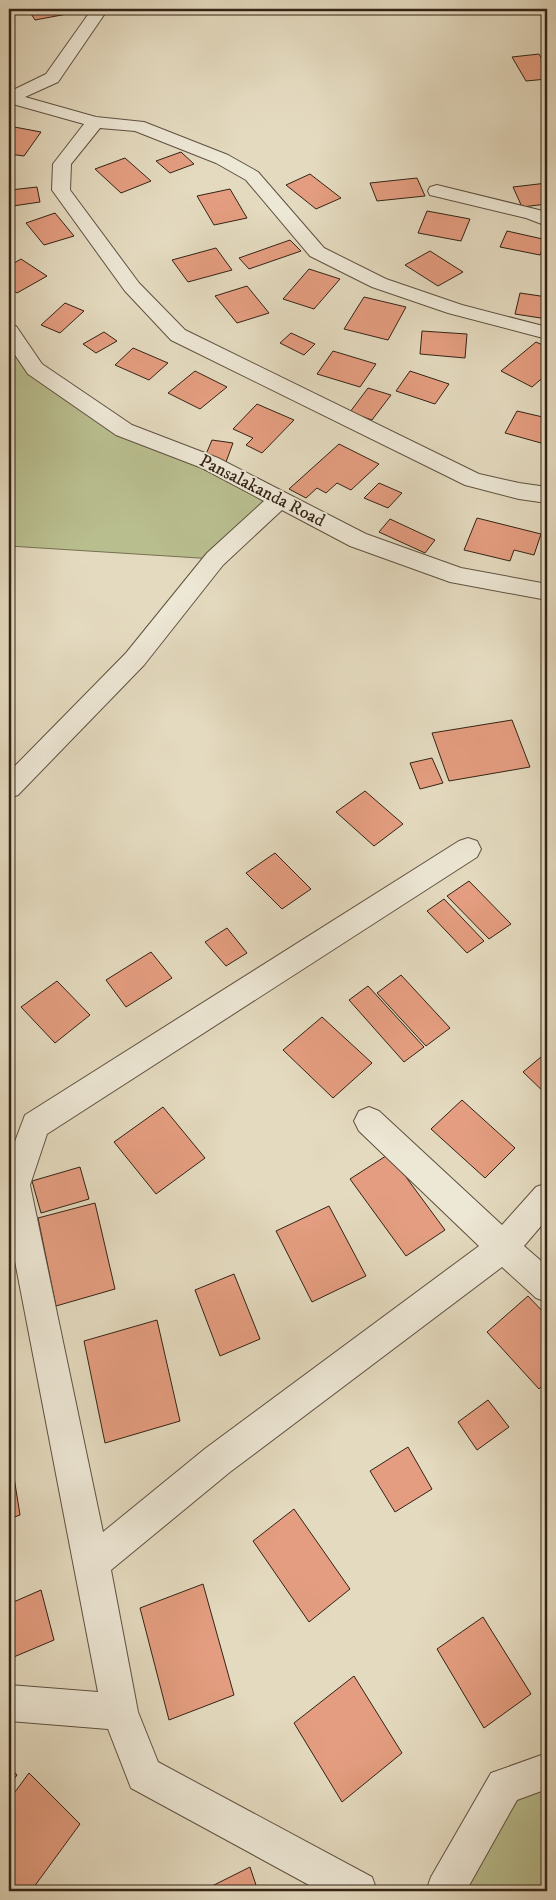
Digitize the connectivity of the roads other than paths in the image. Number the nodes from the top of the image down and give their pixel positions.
1 (100, 9) edge
2 (9, 98) edge
3 (95, 122) junction
4 (437, 191) dead end
5 (547, 220) edge
6 (9, 331) edge
7 (547, 333) edge
8 (547, 495) edge
9 (280, 499) junction
10 (547, 592) edge
11 (9, 788) edge
12 (468, 849) dead end
13 (369, 1121) dead end
14 (11, 1174) edge
15 (547, 1197) edge
16 (502, 1247) junction
17 (547, 1286) edge
18 (92, 1563) junction
19 (9, 1703) edge
20 (120, 1712) junction
21 (547, 1771) edge
22 (358, 1891) edge
23 (445, 1891) edge

1 - 2 street
2 - 3 street
3 - 7 street
3 - 8 street
4 - 5 street
6 - 9 street, Pansalakanda Road
9 - 10 street, Pansalakanda Road
9 - 11 street
12 - 14 street
13 - 16 street
14 - 18 street
15 - 16 street
16 - 17 street
16 - 18 street
18 - 20 street
19 - 20 street
20 - 22 street
21 - 23 street

